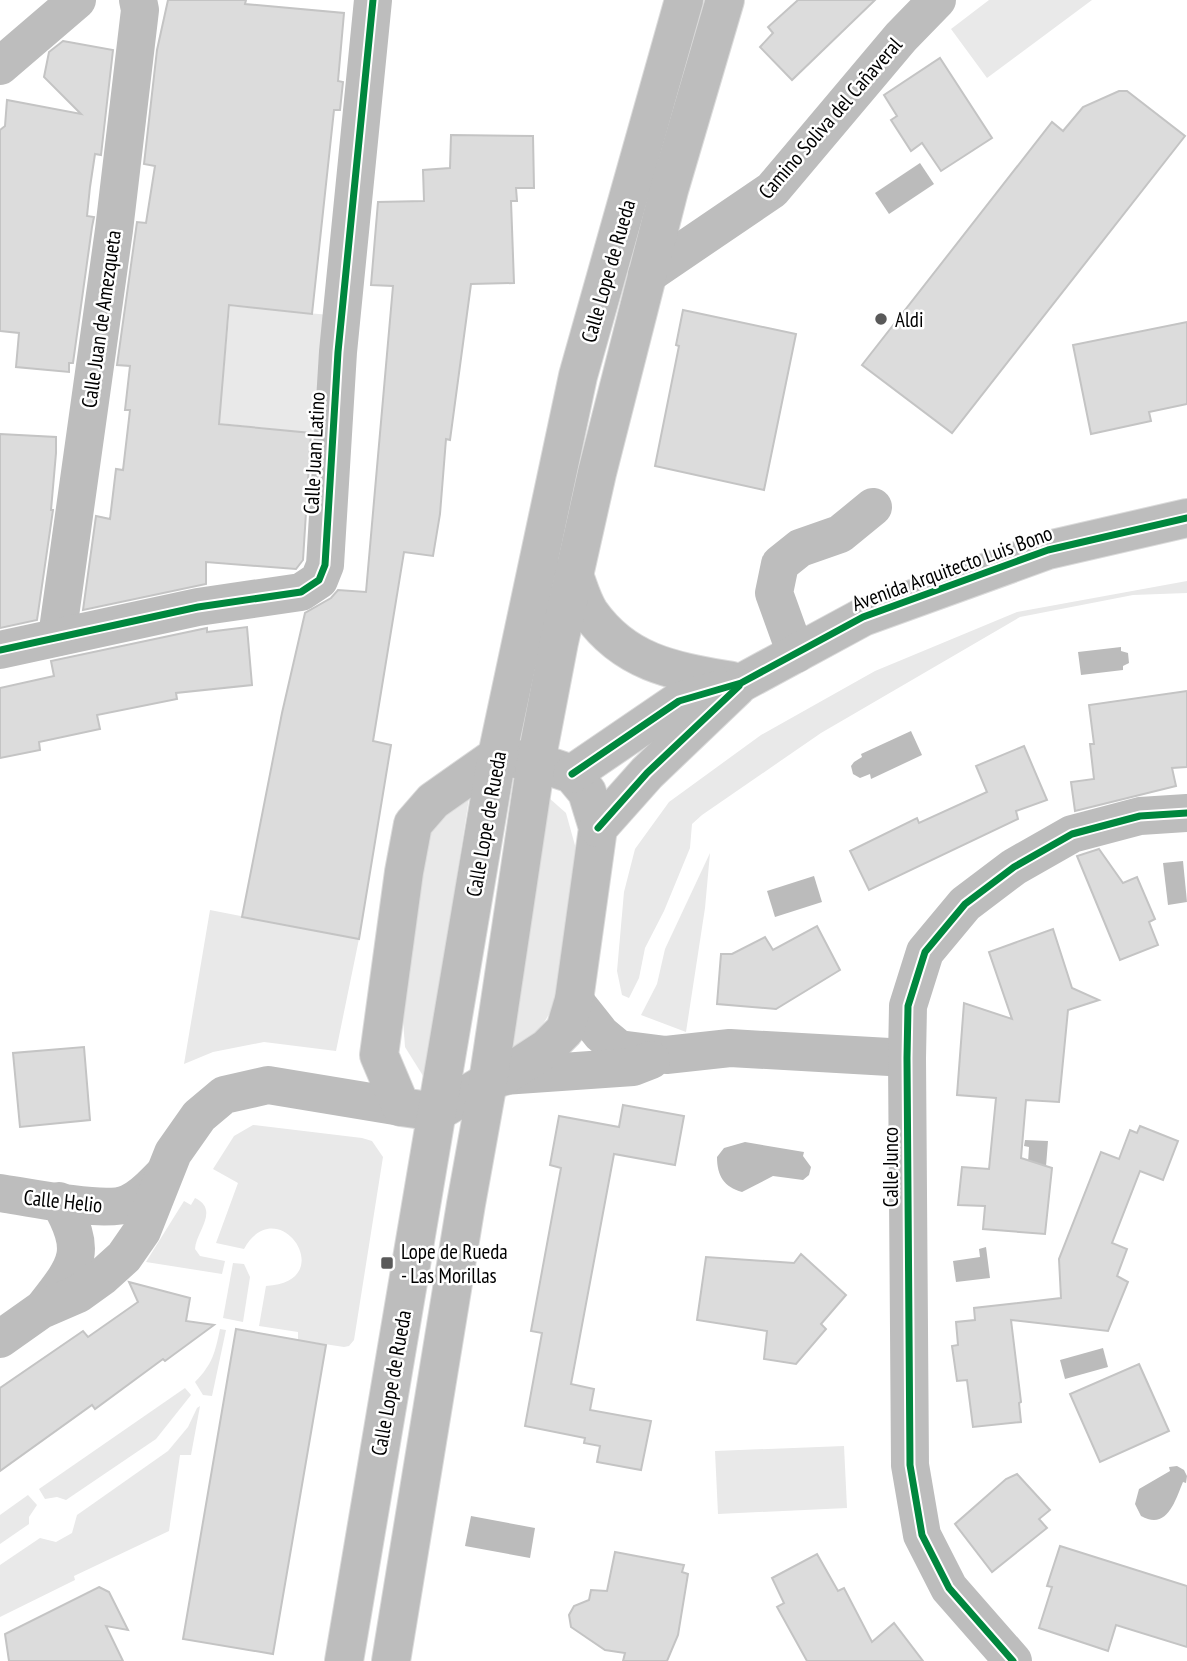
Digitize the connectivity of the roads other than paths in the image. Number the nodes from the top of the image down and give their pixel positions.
1 (77, 0) edge
2 (138, 0) edge
3 (373, 0) edge
4 (684, 0) edge
5 (725, 0) edge
6 (937, 0) edge
7 (0, 66) edge
8 (647, 275) junction
9 (873, 508) dead end
10 (1187, 517) edge
11 (573, 572) junction
12 (57, 637) junction
13 (0, 650) edge
14 (796, 654) junction
15 (741, 683) junction
16 (497, 756) junction
17 (536, 762) junction
18 (572, 774) junction
19 (1187, 813) edge
20 (598, 828) junction
21 (574, 1000) junction
22 (379, 1055) junction
23 (666, 1055) junction
24 (907, 1058) junction
25 (496, 1079) junction
26 (327, 1094) junction
27 (419, 1109) junction
28 (162, 1175) junction
29 (0, 1194) edge
30 (59, 1201) junction
31 (41, 1310) junction
32 (0, 1339) edge
33 (344, 1661) edge
34 (391, 1661) edge
35 (1013, 1661) edge

1 - 7 main road
2 - 12 main road, Calle Juan de Amezqueta
3 - 12 main road, Calle Juan Latino
4 - 16 main road, Calle Lope de Rueda
5 - 8 main road, Calle Lope de Rueda
6 - 8 main road, Camino Soliva del Cañaveral
8 - 11 main road, Calle Lope de Rueda
9 - 14 main road
10 - 14 main road, Avenida Arquitecto Luis Bono
11 - 15 main road
11 - 17 main road, Calle Lope de Rueda
12 - 13 main road, Calle Juan Latino
14 - 15 main road, Avenida Arquitecto Luis Bono
15 - 18 main road, Avenida Arquitecto Luis Bono
15 - 20 main road, Avenida Arquitecto Luis Bono
16 - 17 main road
16 - 22 main road
16 - 27 main road, Calle Lope de Rueda
17 - 18 main road
17 - 25 main road, Calle Lope de Rueda
18 - 20 main road
19 - 24 main road, Calle Junco
20 - 21 main road
21 - 23 main road
21 - 25 main road
22 - 26 main road
22 - 27 main road
23 - 24 main road
23 - 25 main road
24 - 35 main road, Calle Junco
25 - 27 main road
25 - 34 main road, Calle Lope de Rueda
26 - 27 main road
26 - 28 main road
27 - 33 main road, Calle Lope de Rueda
28 - 30 main road, Calle Helio
28 - 31 main road
29 - 30 main road, Calle Helio
30 - 31 main road
31 - 32 main road

